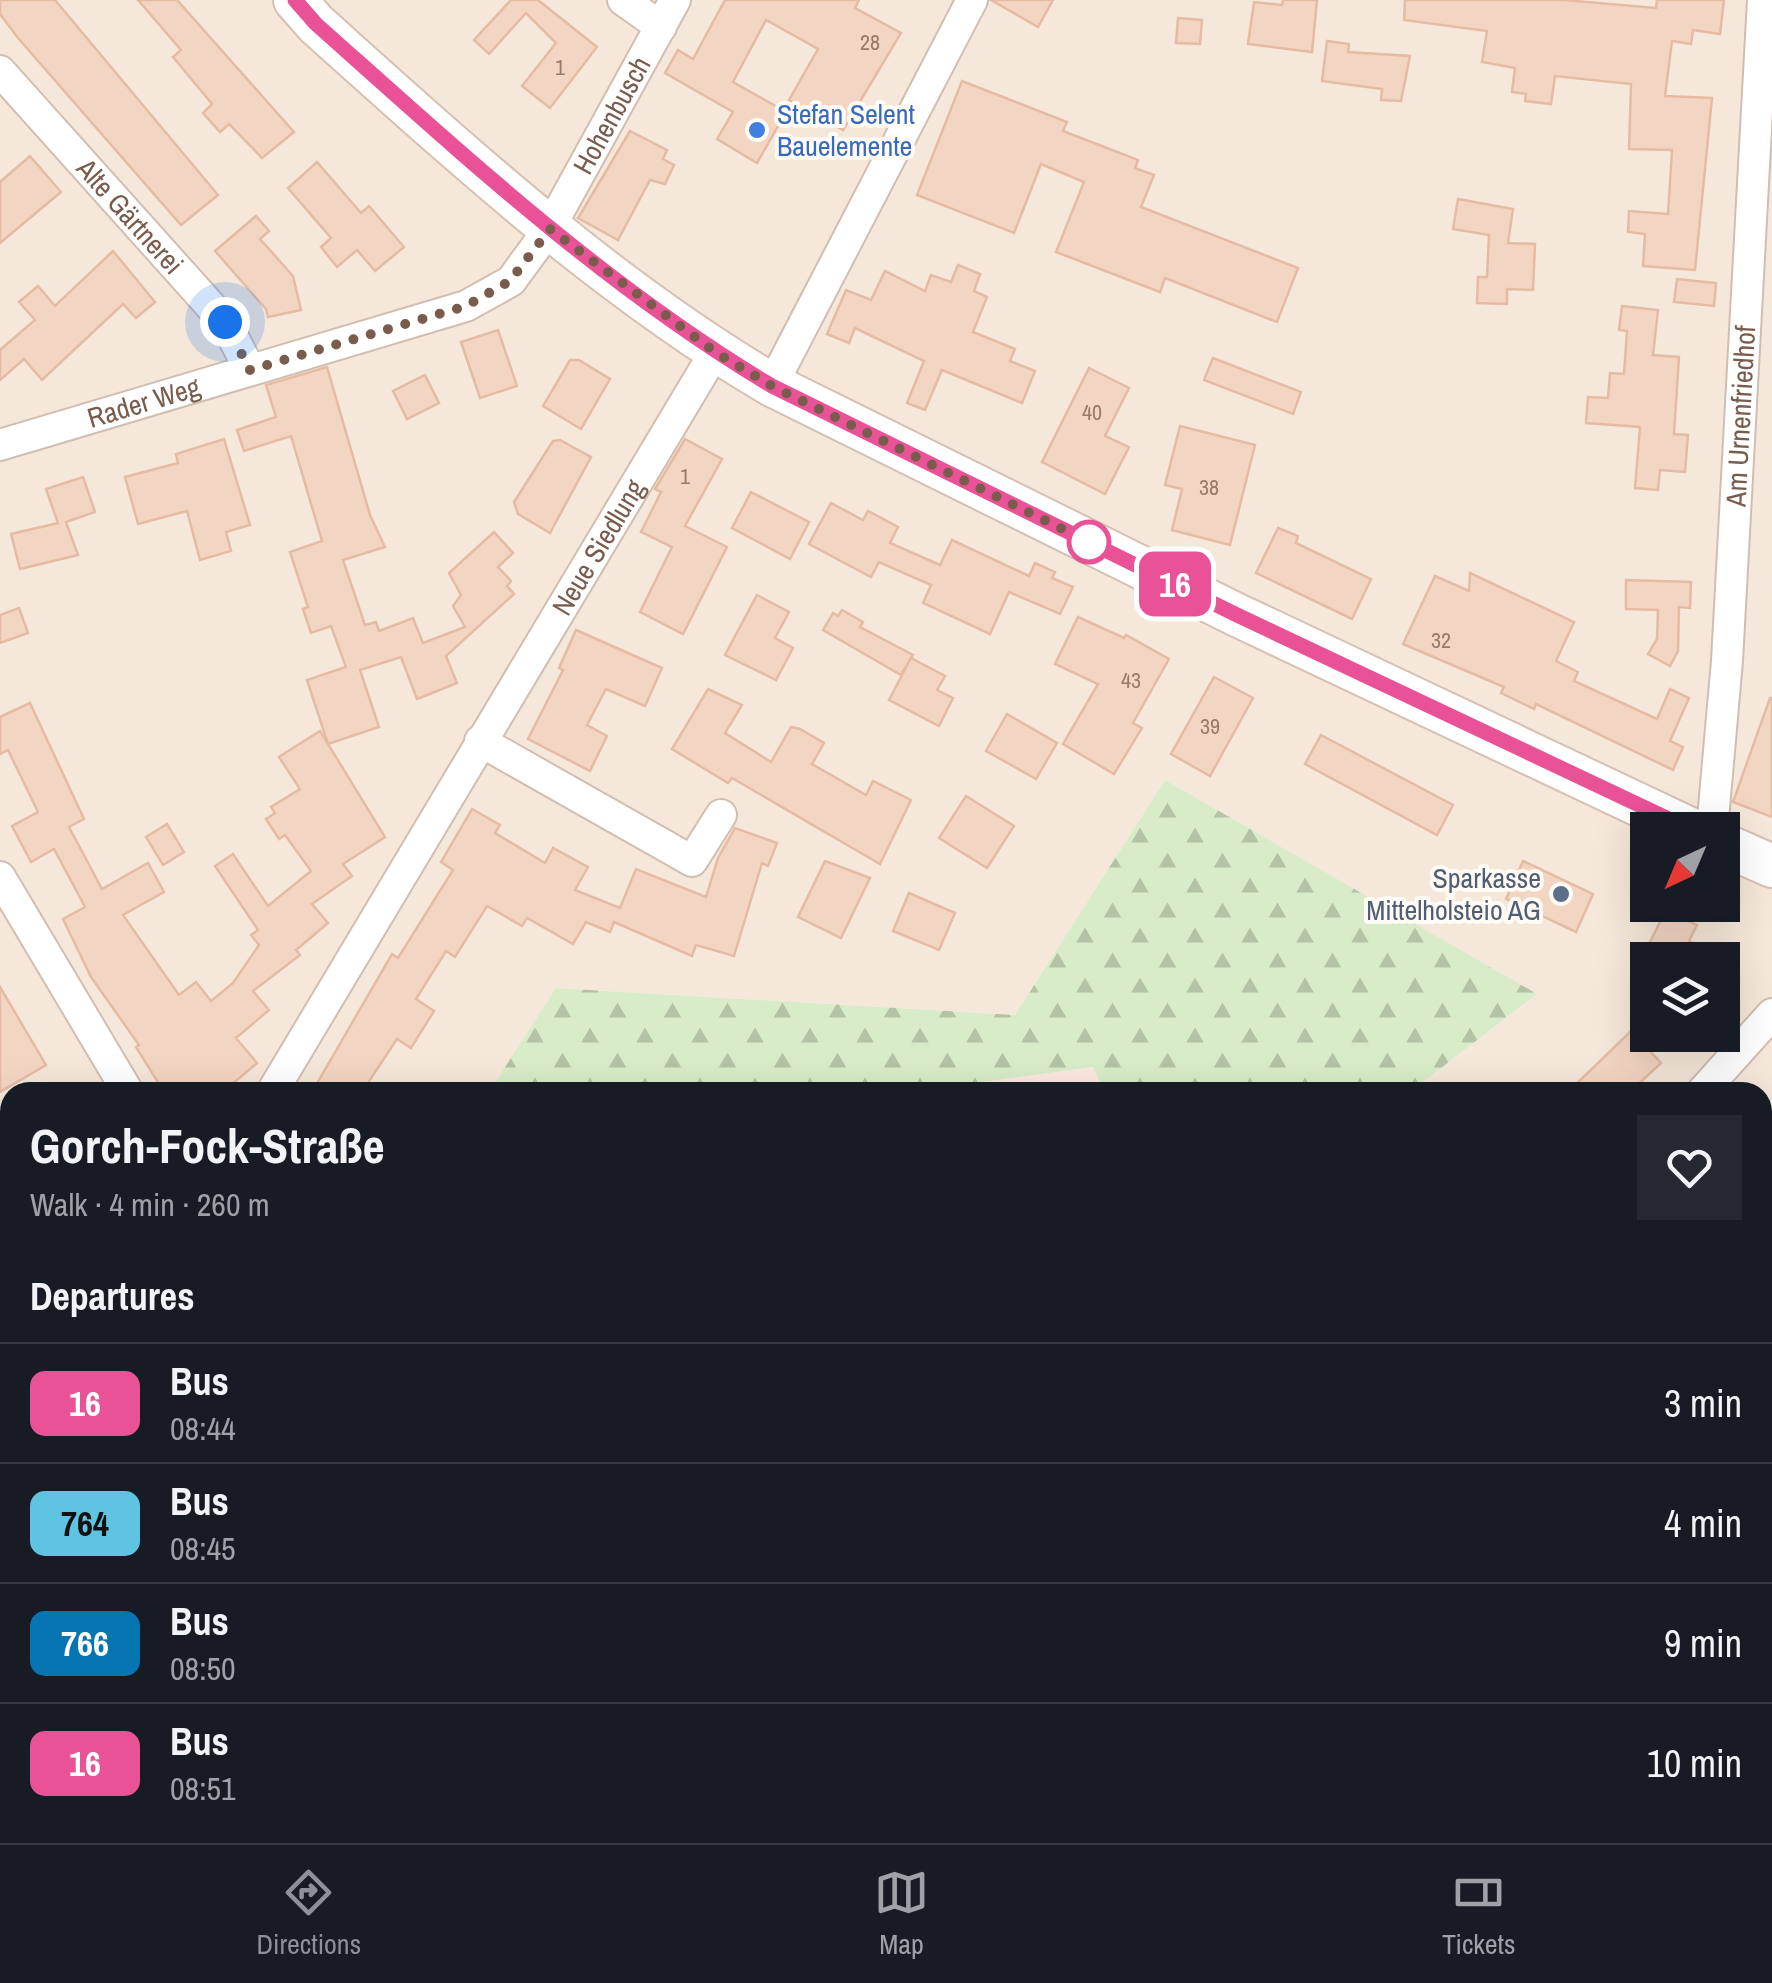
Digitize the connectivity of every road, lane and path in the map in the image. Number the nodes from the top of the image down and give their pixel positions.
1 (296, 0) edge
2 (624, 0) edge
3 (972, 0) edge
4 (1763, 0) edge
5 (668, 13) edge
6 (0, 71) edge
7 (550, 229) junction
8 (715, 352) junction
9 (250, 370) junction
10 (1758, 371) edge
11 (772, 386) junction
12 (0, 446) edge
13 (480, 741) junction
14 (1654, 812) edge
15 (1714, 812) edge
16 (722, 816) dead end
17 (1740, 852) edge
18 (1772, 866) edge
19 (0, 877) edge
20 (1772, 1014) edge
21 (122, 1082) edge
22 (278, 1082) edge
23 (1711, 1082) edge

1 - 7 main road
2 - 5 street
3 - 11 street
4 - 10 street, Am Urnenfriedhof
5 - 7 street, Hohenbusch
6 - 9 street, Alte Gärtnerei
7 - 8 main road
7 - 9 street, Rader Weg
8 - 11 main road
8 - 13 street, Neue Siedlung
9 - 12 street, Rader Weg
10 - 15 street, Am Urnenfriedhof
11 - 14 main road
13 - 16 street
13 - 22 street, Neue Siedlung
17 - 18 main road
19 - 21 street
20 - 23 street

